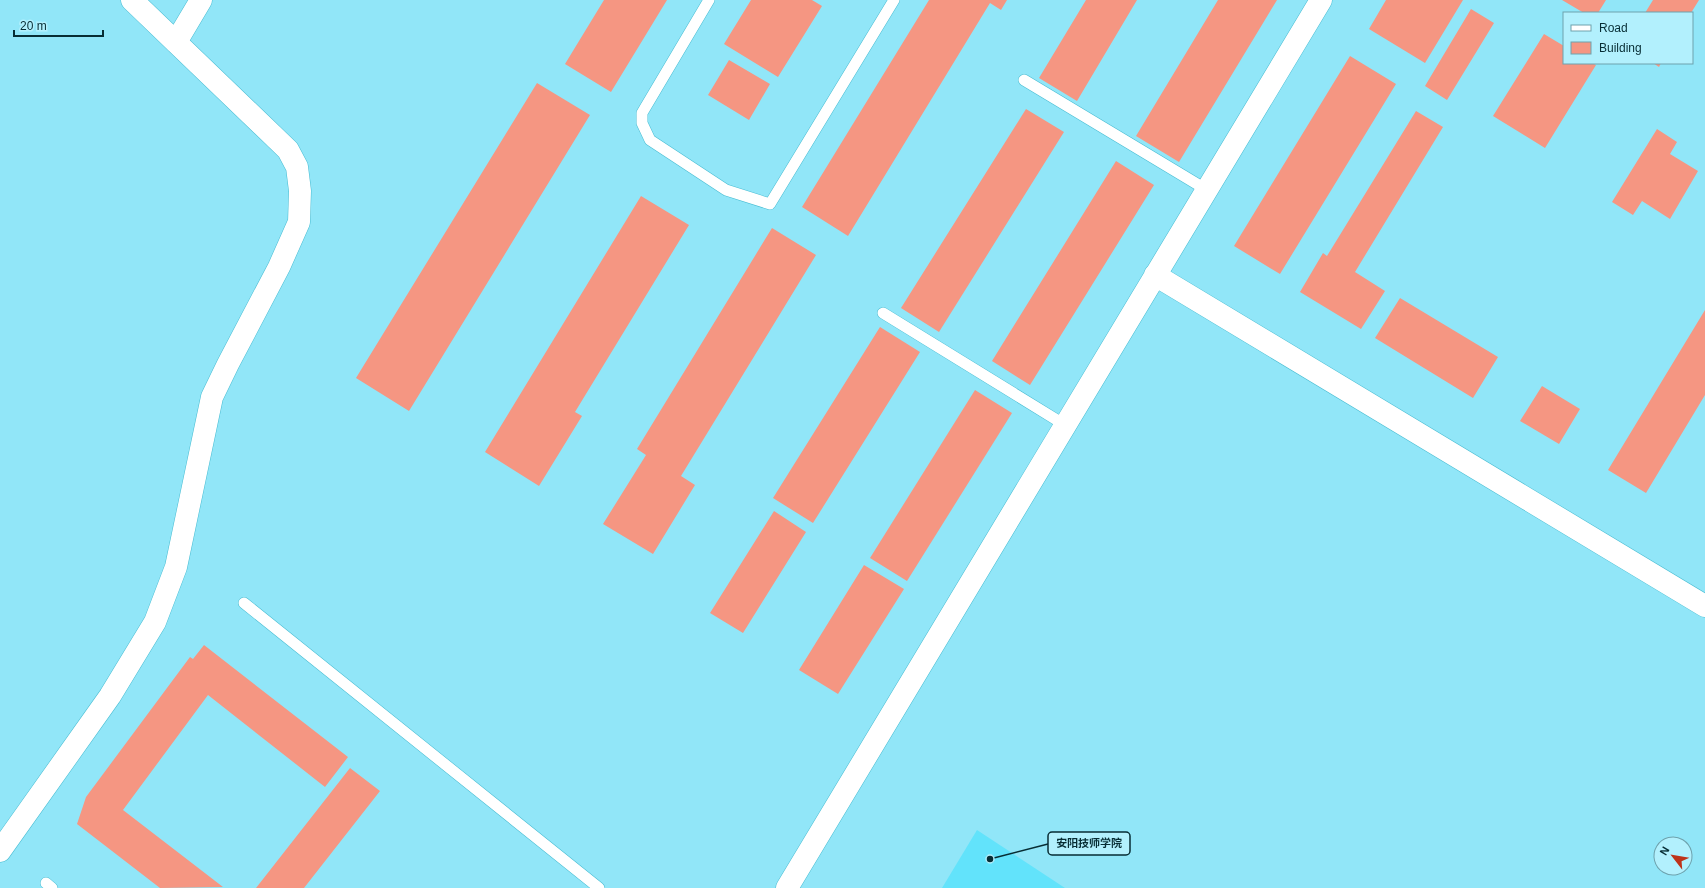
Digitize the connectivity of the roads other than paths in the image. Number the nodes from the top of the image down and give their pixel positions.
1 (132, 0) edge
2 (201, 0) edge
3 (709, 0) edge
4 (894, 0) edge
5 (1321, 0) edge
6 (176, 42) junction
7 (1024, 80) dead end
8 (1207, 190) junction
9 (1155, 275) junction
10 (883, 313) dead end
11 (1065, 425) junction
12 (244, 603) dead end
13 (1705, 606) edge
14 (0, 851) edge
15 (600, 888) edge
16 (787, 888) edge

1 - 6 street
2 - 6 street
3 - 4 lane
5 - 8 street
6 - 14 street
7 - 8 lane
8 - 9 street
9 - 11 street
9 - 13 street
10 - 11 lane
11 - 16 street
12 - 15 lane

